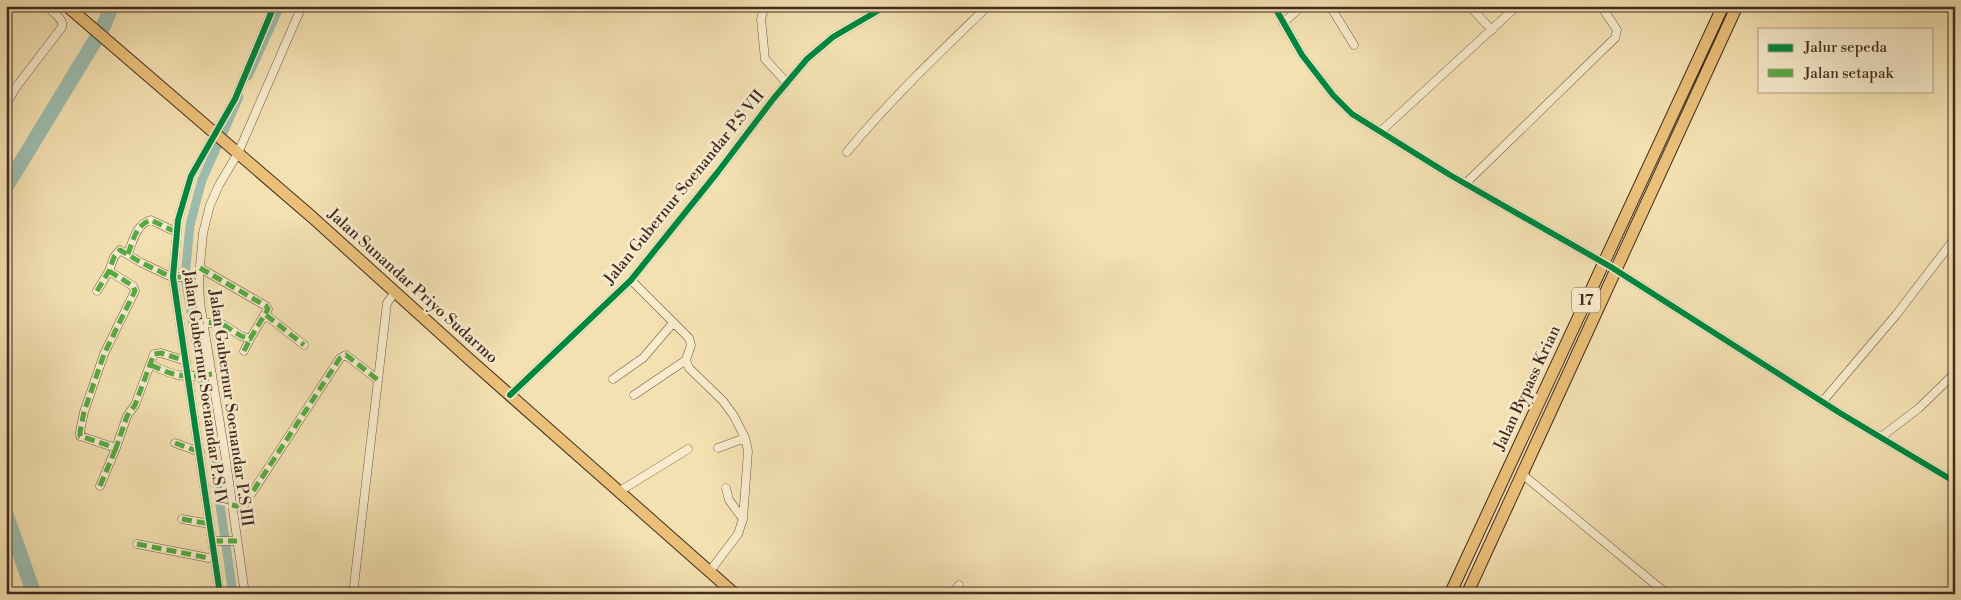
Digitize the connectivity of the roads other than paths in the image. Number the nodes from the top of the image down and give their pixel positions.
1 (46, 6) edge
2 (274, 6) edge
3 (302, 6) edge
4 (768, 6) edge
5 (886, 6) edge
6 (988, 6) edge
7 (1274, 6) edge
8 (1302, 6) edge
9 (1330, 6) edge
10 (1469, 6) edge
11 (1517, 6) edge
12 (1601, 6) edge
13 (1723, 6) edge
14 (1737, 6) edge
15 (72, 9) edge
16 (1283, 23) junction
17 (1492, 30) junction
18 (1354, 45) dead end
19 (786, 82) junction
20 (6, 104) edge
21 (1380, 132) junction
22 (217, 135) junction
23 (236, 152) junction
24 (847, 152) dead end
25 (1466, 183) junction
26 (176, 232) junction
27 (1955, 238) edge
28 (128, 254) junction
29 (1604, 262) junction
30 (1617, 270) junction
31 (109, 271) junction
32 (197, 274) junction
33 (175, 277) junction
34 (631, 280) junction
35 (97, 292) dead end
36 (394, 292) junction
37 (266, 315) junction
38 (203, 322) junction
39 (673, 323) junction
40 (250, 339) junction
41 (304, 345) dead end
42 (244, 351) dead end
43 (686, 360) junction
44 (186, 361) junction
45 (151, 365) junction
46 (1955, 373) edge
47 (210, 374) junction
48 (191, 377) junction
49 (613, 379) dead end
50 (378, 380) junction
51 (510, 395) junction
52 (634, 395) dead end
53 (1823, 400) junction
54 (1881, 437) junction
55 (745, 438) junction
56 (175, 443) dead end
57 (116, 448) junction
58 (688, 448) dead end
59 (718, 448) dead end
60 (200, 452) junction
61 (1522, 474) junction
62 (1953, 478) edge
63 (100, 486) dead end
64 (726, 488) dead end
65 (620, 491) junction
66 (232, 505) junction
67 (182, 519) dead end
68 (743, 519) junction
69 (210, 524) junction
70 (215, 541) junction
71 (234, 541) junction
72 (138, 544) dead end
73 (214, 559) junction
74 (710, 571) junction
75 (959, 585) dead end
76 (220, 594) edge
77 (245, 594) edge
78 (354, 594) edge
79 (735, 594) edge
80 (952, 594) edge
81 (1450, 594) edge
82 (1467, 594) edge
83 (1667, 594) edge

1 - 20 street
2 - 22 street, Jalan Gubernur Soenandar P.S IV
3 - 23 street, Jalan Gubernur Soenandar P.S III
4 - 19 street
5 - 19 street, Jalan Gubernur Soenandar P.S VII
6 - 24 street
7 - 16 street
8 - 16 street
9 - 18 street
10 - 17 street
11 - 17 street
12 - 25 street
13 - 29 highway, Jalan Bypass Krian / 17
14 - 30 highway, Jalan Bypass Krian / 17
15 - 22 highway, Jalan Sunandar Priyo Sudarmo
16 - 21 street
17 - 21 street
19 - 34 street, Jalan Gubernur Soenandar P.S VII
21 - 25 street
22 - 23 highway, Jalan Sunandar Priyo Sudarmo
22 - 26 street, Jalan Gubernur Soenandar P.S IV
23 - 32 street, Jalan Gubernur Soenandar P.S III
23 - 36 highway, Jalan Sunandar Priyo Sudarmo
25 - 29 street
26 - 28 street
26 - 33 street, Jalan Gubernur Soenandar P.S IV
27 - 53 street
28 - 31 street
28 - 33 street
29 - 30 street
29 - 81 highway, Jalan Bypass Krian / 17
30 - 53 street
30 - 61 highway, Jalan Bypass Krian / 17
31 - 35 street
31 - 57 street
32 - 33 street
32 - 37 street
32 - 38 street, Jalan Gubernur Soenandar P.S III
33 - 44 street, Jalan Gubernur Soenandar P.S IV
34 - 39 street
34 - 51 street, Jalan Gubernur Soenandar P.S VII
36 - 50 street
36 - 51 highway, Jalan Sunandar Priyo Sudarmo
37 - 40 street
37 - 41 street
38 - 40 street
38 - 47 street, Jalan Gubernur Soenandar P.S III
39 - 43 street
39 - 49 street
40 - 42 street
43 - 52 street
43 - 55 street
44 - 45 street
44 - 48 street, Jalan Gubernur Soenandar P.S IV
45 - 48 street
45 - 57 street
46 - 54 street
47 - 48 street
47 - 66 street, Jalan Gubernur Soenandar P.S III
48 - 60 street, Jalan Gubernur Soenandar P.S IV
50 - 66 street
50 - 78 street
51 - 65 highway, Jalan Sunandar Priyo Sudarmo
53 - 54 street
54 - 62 street
55 - 59 street
55 - 68 street
56 - 60 street
57 - 63 street
58 - 65 street
60 - 69 street, Jalan Gubernur Soenandar P.S IV
61 - 82 highway, Jalan Bypass Krian / 17
61 - 83 street
64 - 68 street
65 - 74 highway, Jalan Sunandar Priyo Sudarmo
66 - 71 street, Jalan Gubernur Soenandar P.S III
67 - 69 street
68 - 74 street
69 - 70 street, Jalan Gubernur Soenandar P.S IV
70 - 71 street
70 - 73 street, Jalan Gubernur Soenandar P.S IV
71 - 77 street, Jalan Gubernur Soenandar P.S III
72 - 73 street
73 - 76 street, Jalan Gubernur Soenandar P.S IV
74 - 79 highway, Jalan Sunandar Priyo Sudarmo
75 - 80 street

